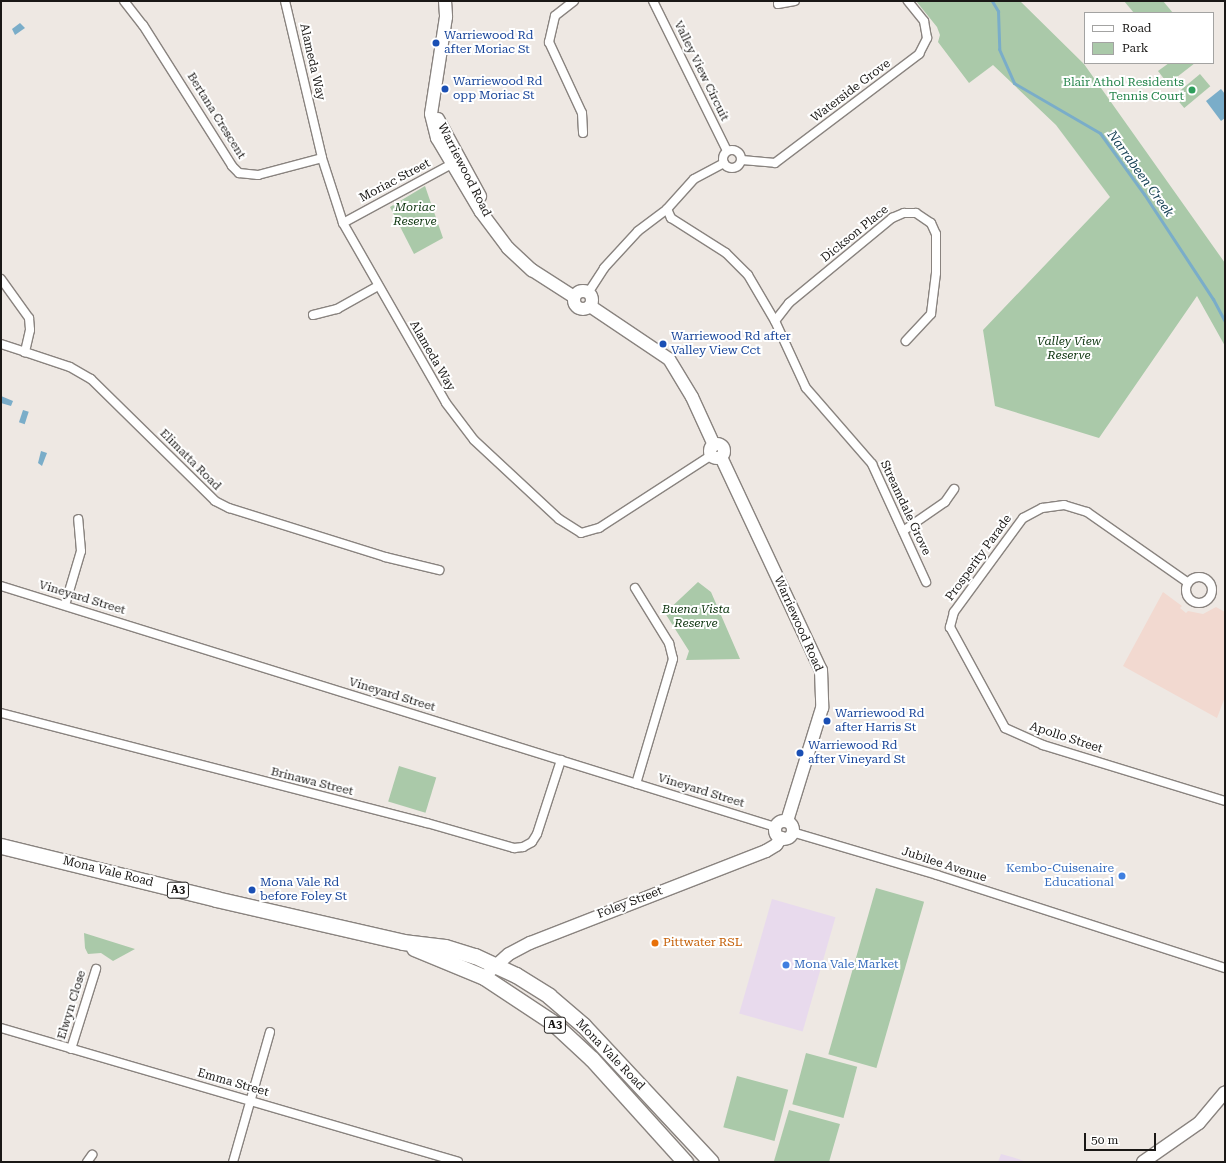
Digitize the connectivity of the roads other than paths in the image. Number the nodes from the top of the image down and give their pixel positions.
1 (124, 1) edge
2 (285, 1) edge
3 (445, 1) edge
4 (452, 1) edge
5 (574, 1) edge
6 (653, 1) edge
7 (795, 1) edge
8 (908, 1) edge
9 (778, 4) dead end
10 (446, 17) junction
11 (583, 133) dead end
12 (727, 151) junction
13 (322, 158) junction
14 (742, 160) junction
15 (455, 162) junction
16 (724, 163) junction
17 (667, 209) junction
18 (343, 223) junction
19 (1, 279) edge
20 (378, 286) junction
21 (588, 293) junction
22 (574, 297) junction
23 (590, 306) junction
24 (313, 315) dead end
25 (775, 321) junction
26 (906, 341) dead end
27 (1, 344) edge
28 (25, 352) junction
29 (716, 452) junction
30 (954, 489) dead end
31 (78, 519) dead end
32 (903, 531) junction
33 (439, 570) dead end
34 (926, 582) dead end
35 (1187, 582) dead end
36 (1, 586) edge
37 (635, 588) dead end
38 (65, 605) junction
39 (954, 633) joint
40 (1, 714) edge
41 (561, 760) junction
42 (636, 784) junction
43 (1225, 801) edge
44 (790, 827) junction
45 (778, 832) junction
46 (1, 846) edge
47 (403, 942) junction
48 (496, 966) junction
49 (1225, 968) edge
50 (96, 969) dead end
51 (484, 977) junction
52 (1, 1028) edge
53 (270, 1032) dead end
54 (72, 1049) junction
55 (1225, 1092) edge
56 (251, 1101) junction
57 (233, 1162) edge
58 (458, 1162) edge
59 (685, 1162) edge
60 (711, 1162) edge
61 (1143, 1162) edge

1 - 13 street, Bertana Crescent
2 - 13 street, Alameda Way
3 - 10 street, Warriewood Road
4 - 10 street, Warriewood Road
5 - 11 street
6 - 12 street, Valley View Circuit
7 - 9 street
8 - 14 street, Waterside Grove
10 - 15 street, Warriewood Road
12 - 14 street
12 - 16 street
13 - 18 street, Alameda Way
14 - 16 street
15 - 18 street, Moriac Street
15 - 22 street, Warriewood Road
16 - 17 street
17 - 21 street
17 - 25 street, Streamdale Grove
18 - 20 street, Alameda Way
19 - 28 street
20 - 24 street
20 - 29 street, Alameda Way
21 - 22 street
21 - 23 street
22 - 23 street
23 - 29 street, Warriewood Road
25 - 26 street, Dickson Place
25 - 32 street, Streamdale Grove
27 - 28 street, Elimatta Road
28 - 33 street, Elimatta Road
29 - 44 street, Warriewood Road
30 - 32 street
31 - 38 street
32 - 34 street, Streamdale Grove
35 - 39 street, Prosperity Parade
36 - 38 street, Vineyard Street
37 - 42 street
38 - 41 street, Vineyard Street
39 - 43 street, Apollo Street
40 - 41 street, Brinawa Street
41 - 42 street, Vineyard Street
42 - 45 street, Vineyard Street
44 - 45 street, Foley Street
44 - 49 street, Jubilee Avenue
45 - 48 street, Foley Street
46 - 47 highway, Mona Vale Road / A3
47 - 48 highway, Mona Vale Road / A3
47 - 51 highway, Mona Vale Road / A3
48 - 51 street, Foley Street
48 - 60 highway, Mona Vale Road / A3
50 - 54 street, Elwyn Close
51 - 59 highway, Mona Vale Road / A3
52 - 54 street, Emma Street
53 - 56 street
54 - 56 street, Emma Street
55 - 61 street
56 - 57 street
56 - 58 street, Emma Street

